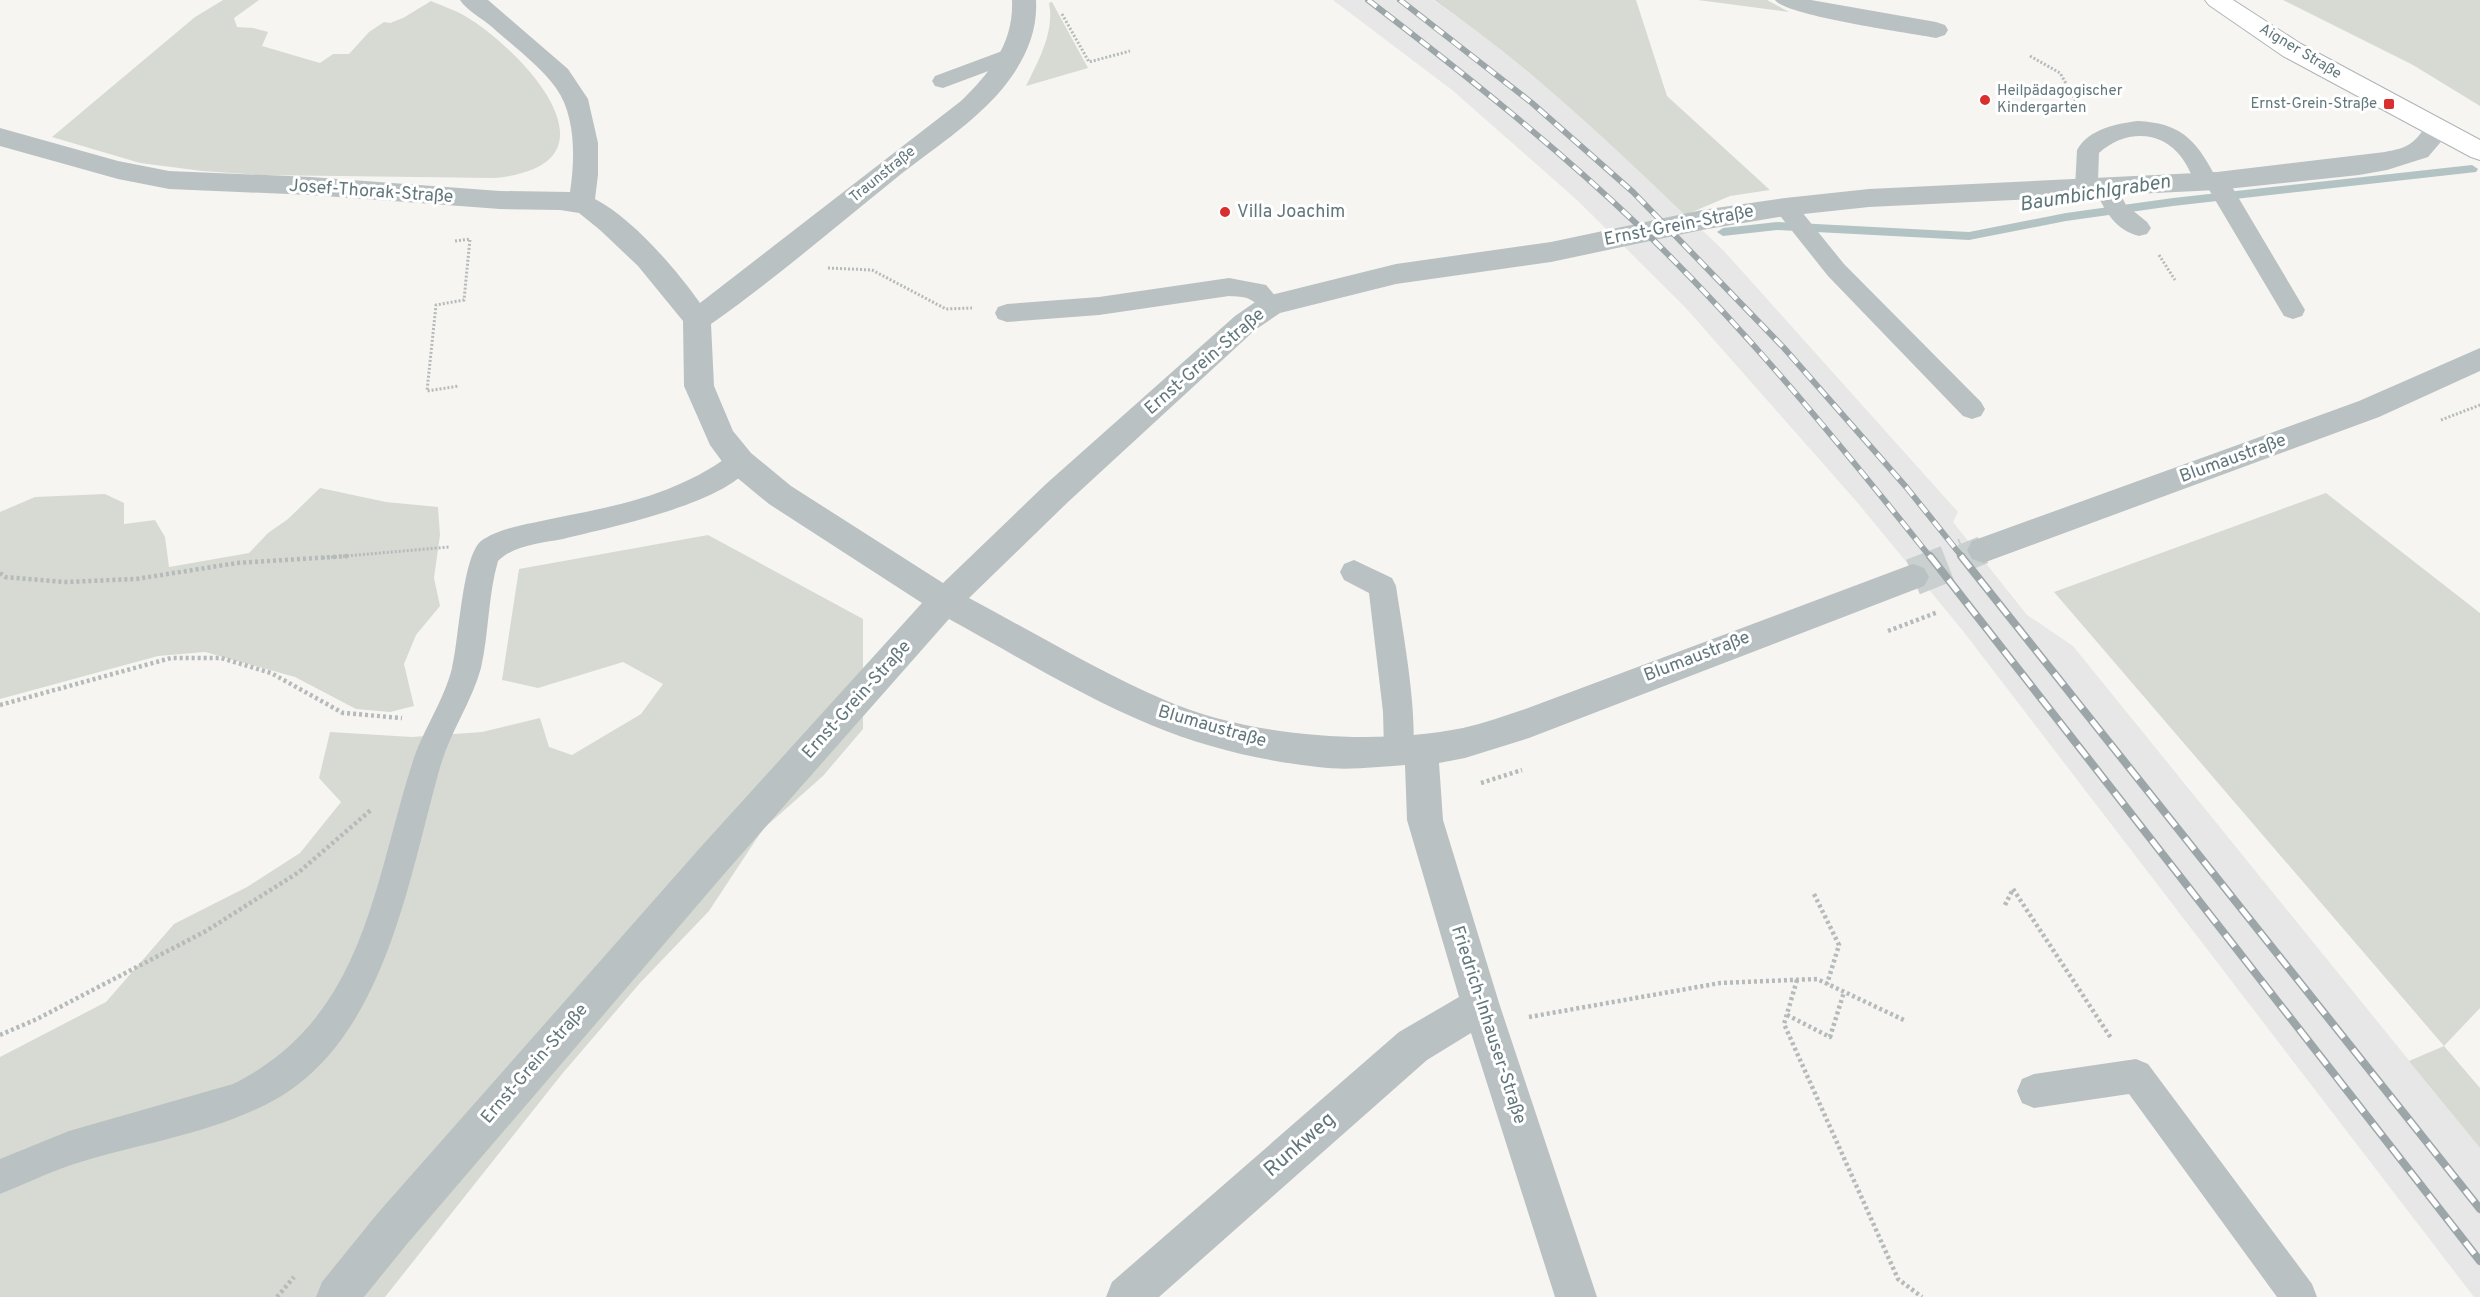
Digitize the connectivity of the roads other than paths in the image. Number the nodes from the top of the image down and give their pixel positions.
1 (472, 0) edge
2 (1024, 0) edge
3 (1787, 0) edge
4 (2217, 0) edge
5 (1936, 30) dead end
6 (1013, 54) junction
7 (943, 81) dead end
8 (2438, 130) junction
9 (0, 137) edge
10 (2480, 151) edge
11 (2219, 190) junction
12 (2100, 191) junction
13 (581, 203) junction
14 (1788, 210) junction
15 (2132, 225) dead end
16 (1271, 305) junction
17 (2293, 310) dead end
18 (1011, 313) road end
19 (697, 320) junction
20 (2480, 359) edge
21 (1972, 409) dead end
22 (740, 462) junction
23 (1983, 550) tunnel mouth
24 (1354, 572) dead end
25 (1913, 577) tunnel mouth
26 (945, 602) junction
27 (1410, 750) junction
28 (1481, 1006) junction
29 (2034, 1091) dead end
30 (0, 1177) edge
31 (337, 1297) edge
32 (1127, 1297) edge
33 (1576, 1297) edge
34 (2299, 1297) edge

1 - 13 street
2 - 6 street, Traunstraße
3 - 5 street
4 - 8 main road, Aigner Straße
6 - 7 lane
6 - 19 street, Traunstraße
8 - 10 main road, Aigner Straße
8 - 11 street, Ernst-Grein-Straße
9 - 13 street, Josef-Thorak-Straße
11 - 12 street, Ernst-Grein-Straße
11 - 12 lane
11 - 17 lane
12 - 14 street, Ernst-Grein-Straße
12 - 15 lane
13 - 19 street
14 - 16 street, Ernst-Grein-Straße
14 - 21 lane
16 - 18 lane
16 - 26 street, Ernst-Grein-Straße
19 - 22 street, Blumaustraße
20 - 23 street, Blumaustraße
22 - 26 street, Blumaustraße
22 - 30 lane
24 - 27 lane
25 - 27 street, Blumaustraße
26 - 27 street, Blumaustraße
26 - 31 street, Ernst-Grein-Straße
27 - 28 street, Friedrich-Inhauser-Straße
28 - 32 street, Runkweg
28 - 33 street, Friedrich-Inhauser-Straße
29 - 34 lane

